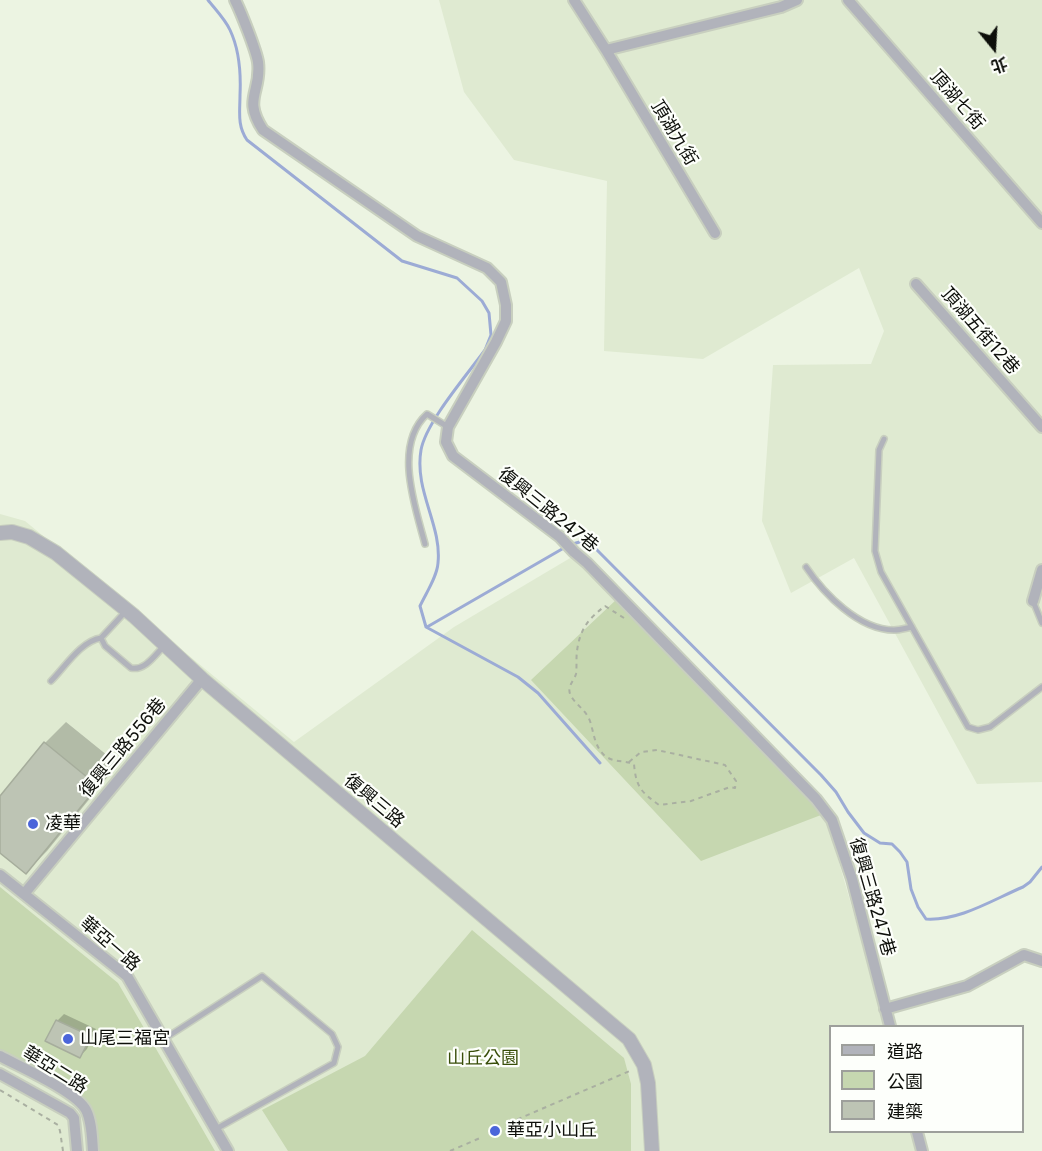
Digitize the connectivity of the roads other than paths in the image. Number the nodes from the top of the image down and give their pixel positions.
1 (235, 0) edge
2 (574, 0) edge
3 (797, 0) edge
4 (848, 0) edge
5 (606, 50) junction
6 (1042, 223) edge
7 (715, 233) dead end
8 (916, 284) dead end
9 (444, 424) junction
10 (1042, 427) edge
11 (884, 439) dead end
12 (0, 532) edge
13 (425, 544) dead end
14 (806, 567) dead end
15 (1042, 570) edge
16 (1034, 601) joint
17 (127, 610) junction
18 (1042, 623) edge
19 (912, 627) junction
20 (101, 638) junction
21 (165, 645) junction
22 (202, 679) junction
23 (51, 681) dead end
24 (1042, 687) edge
25 (0, 875) edge
26 (24, 894) junction
27 (1042, 961) edge
28 (885, 1009) junction
29 (890, 1025) edge
30 (163, 1040) junction
31 (0, 1056) edge
32 (0, 1074) edge
33 (215, 1129) junction
34 (918, 1133) edge
35 (77, 1151) edge
36 (93, 1151) edge
37 (228, 1151) edge
38 (652, 1151) edge
39 (922, 1151) edge

1 - 9 street
2 - 5 street, 頂湖九街
3 - 5 street
4 - 6 street, 頂湖七街
5 - 7 street, 頂湖九街
8 - 10 street, 頂湖五街12巷
9 - 13 lane
9 - 28 street, 復興三路247巷
11 - 19 lane
12 - 17 street, 復興三路
14 - 19 lane
15 - 16 street
16 - 18 lane
17 - 20 lane
17 - 21 street, 復興三路
19 - 24 lane
20 - 21 lane
20 - 23 lane
21 - 22 street, 復興三路
22 - 26 street, 復興三路556巷
22 - 38 street, 復興三路
25 - 26 street, 華亞一路
26 - 30 street, 華亞一路
27 - 28 street
28 - 29 street, 復興三路247巷
30 - 33 street, 華亞一路
30 - 33 lane
31 - 36 street, 華亞二路
32 - 35 street, 華亞二路
33 - 37 street, 華亞一路
34 - 39 street

